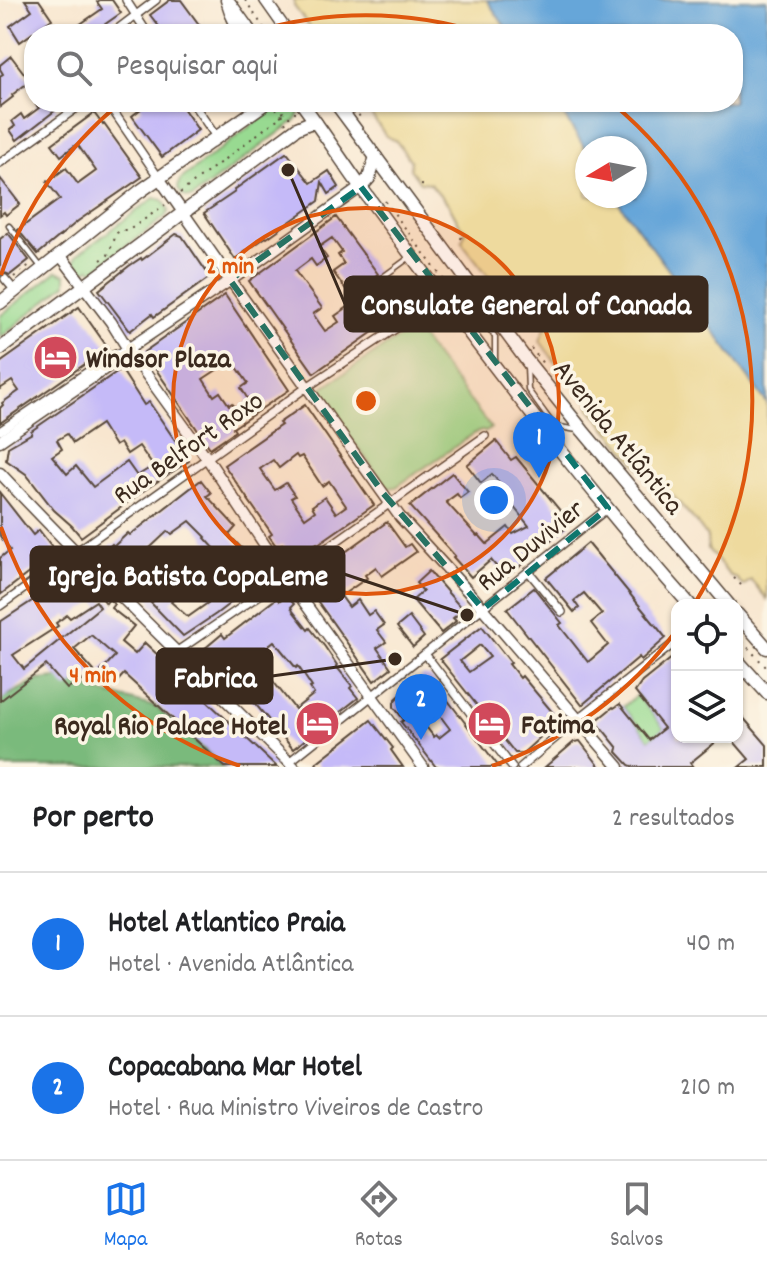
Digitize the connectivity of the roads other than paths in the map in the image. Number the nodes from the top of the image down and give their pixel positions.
1 (126, 0) edge
2 (156, 0) edge
3 (228, 0) edge
4 (265, 0) edge
5 (136, 15) junction
6 (124, 24) edge
7 (142, 24) edge
8 (236, 24) edge
9 (246, 24) edge
10 (282, 24) edge
11 (71, 112) edge
12 (114, 112) edge
13 (199, 112) edge
14 (253, 112) edge
15 (308, 112) edge
16 (346, 112) edge
17 (316, 123) junction
18 (217, 138) junction
19 (376, 157) junction
20 (0, 163) edge
21 (159, 178) junction
22 (361, 187) junction
23 (184, 213) junction
24 (9, 226) dead end
25 (60, 255) junction
26 (412, 256) junction
27 (40, 264) junction
28 (230, 280) junction
29 (85, 285) junction
30 (438, 291) junction
31 (357, 296) dead end
32 (0, 303) edge
33 (401, 325) dead end
34 (0, 349) edge
35 (128, 349) junction
36 (527, 361) junction
37 (495, 365) junction
38 (307, 387) junction
39 (0, 431) edge
40 (583, 431) junction
41 (485, 436) dead end
42 (0, 441) edge
43 (207, 458) junction
44 (0, 473) edge
45 (390, 503) junction
46 (608, 508) junction
47 (75, 553) junction
48 (529, 572) junction
49 (286, 577) junction
50 (685, 599) edge
51 (720, 599) edge
52 (0, 606) edge
53 (483, 609) junction
54 (562, 612) dead end
55 (743, 621) edge
56 (671, 646) edge
57 (767, 648) edge
58 (176, 652) junction
59 (425, 654) junction
60 (743, 667) edge
61 (748, 672) junction
62 (743, 676) edge
63 (767, 693) edge
64 (372, 697) junction
65 (578, 719) junction
66 (291, 765) edge
67 (423, 767) edge
68 (512, 767) edge
69 (521, 767) edge
70 (619, 767) edge

1 - 5 street
2 - 5 street
3 - 8 highway
3 - 9 main road
4 - 10 main road
5 - 6 street
5 - 7 street
11 - 20 street
12 - 21 street
13 - 18 street
14 - 18 highway
15 - 17 highway, Avenida Atlântica
16 - 19 highway, Avenida Atlântica
17 - 22 highway, Avenida Atlântica
17 - 23 highway
18 - 21 highway
19 - 22 highway
19 - 36 highway, Avenida Atlântica
21 - 23 main road
21 - 25 highway
22 - 26 highway, Avenida Atlântica
22 - 28 main road
23 - 28 main road
23 - 29 highway
24 - 27 lane
25 - 27 highway
25 - 29 main road
26 - 30 highway, Avenida Atlântica
26 - 31 lane
27 - 32 highway
28 - 35 main road
28 - 38 main road
29 - 34 highway
29 - 35 main road
30 - 37 highway, Avenida Atlântica
30 - 37 lane
33 - 38 street, Rua Belfort Roxo
35 - 39 street
35 - 42 main road
35 - 43 main road
36 - 40 highway, Avenida Atlântica
36 - 40 lane
37 - 46 highway, Avenida Atlântica
38 - 43 street, Rua Belfort Roxo
38 - 45 main road
40 - 51 highway, Avenida Atlântica
41 - 45 street
43 - 47 street, Rua Belfort Roxo
43 - 49 main road
44 - 47 main road
45 - 49 street
45 - 53 main road
46 - 48 street, Rua Duvivier
46 - 50 highway, Avenida Atlântica
47 - 52 street, Rua Belfort Roxo
47 - 58 main road
48 - 53 street, Rua Duvivier
48 - 54 street
49 - 58 street
49 - 64 main road
53 - 59 street, Rua Duvivier
53 - 65 main road
55 - 57 highway
56 - 65 street
58 - 66 main road
59 - 64 street, Rua Duvivier
59 - 68 street
60 - 61 highway
61 - 62 lane
61 - 63 highway
64 - 66 street, Rua Duvivier
64 - 67 main road
65 - 69 street
65 - 70 main road

